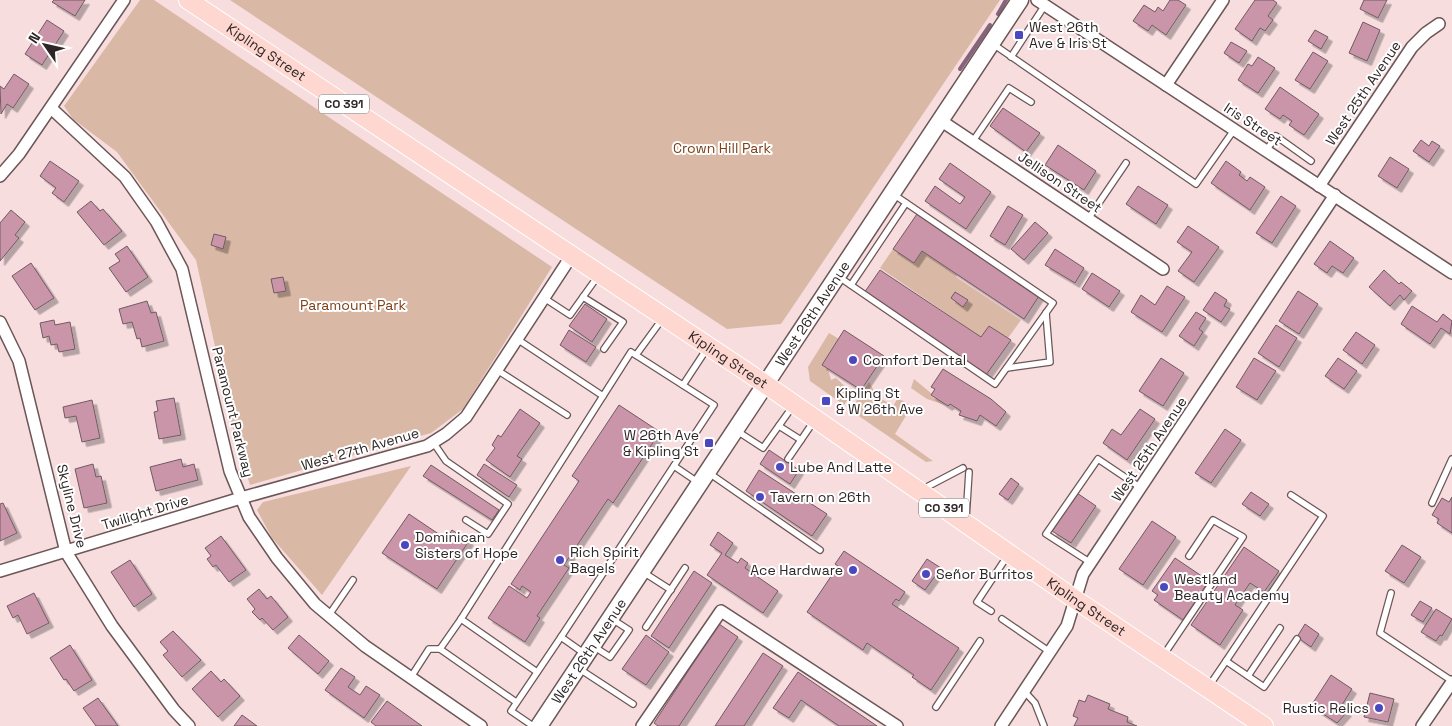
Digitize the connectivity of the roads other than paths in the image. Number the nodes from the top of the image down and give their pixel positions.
1 (124, 0) edge
2 (188, 0) edge
3 (1020, 0) edge
4 (1223, 0) edge
5 (1041, 3) edge
6 (1439, 24) dead end
7 (991, 43) junction
8 (1011, 57) junction
9 (1166, 85) junction
10 (1031, 102) dead end
11 (51, 108) junction
12 (940, 120) junction
13 (1234, 130) junction
14 (973, 141) junction
15 (1266, 151) junction
16 (1311, 161) dead end
17 (1126, 163) dead end
18 (0, 176) edge
19 (1319, 186) junction
20 (892, 194) junction
21 (1335, 196) junction
22 (906, 203) junction
23 (1088, 219) junction
24 (572, 256) junction
25 (1163, 269) dead end
26 (1452, 273) edge
27 (599, 274) junction
28 (844, 281) junction
29 (583, 297) junction
30 (544, 298) junction
31 (1046, 313) junction
32 (664, 317) junction
33 (0, 322) edge
34 (517, 339) junction
35 (708, 346) junction
36 (604, 350) dead end
37 (636, 355) junction
38 (1007, 368) junction
39 (497, 370) junction
40 (765, 384) junction
41 (683, 385) junction
42 (603, 396) junction
43 (794, 404) junction
44 (567, 415) dead end
45 (815, 419) junction
46 (779, 426) junction
47 (735, 430) junction
48 (800, 440) junction
49 (433, 442) junction
50 (788, 459) dead end
51 (1452, 459) edge
52 (674, 466) junction
53 (963, 468) dead end
54 (969, 472) dead end
55 (703, 478) junction
56 (1141, 488) junction
57 (920, 491) junction
58 (1291, 495) dead end
59 (241, 498) junction
60 (1432, 503) dead end
61 (466, 520) dead end
62 (965, 523) junction
63 (820, 550) dead end
64 (66, 552) junction
65 (1009, 554) junction
66 (1189, 556) dead end
67 (1091, 563) junction
68 (686, 568) dead end
69 (0, 571) edge
70 (642, 571) junction
71 (353, 580) dead end
72 (671, 590) junction
73 (1391, 593) dead end
74 (1076, 600) junction
75 (991, 612) dead end
76 (329, 615) junction
77 (460, 619) junction
78 (1002, 619) dead end
79 (646, 627) dead end
80 (1280, 628) dead end
81 (561, 637) junction
82 (1297, 639) dead end
83 (980, 641) dead end
84 (440, 649) junction
85 (1050, 652) junction
86 (586, 656) junction
87 (1162, 658) junction
88 (1226, 661) junction
89 (537, 672) junction
90 (1248, 676) junction
91 (411, 677) junction
92 (1452, 682) edge
93 (1208, 688) junction
94 (1024, 691) junction
95 (516, 702) junction
96 (633, 704) dead end
97 (936, 708) dead end
98 (189, 726) edge
99 (481, 726) edge
100 (533, 726) edge
101 (539, 726) edge
102 (642, 726) edge
103 (897, 726) edge
104 (1001, 726) edge
105 (1044, 726) edge
106 (1264, 726) edge
107 (1422, 726) edge

1 - 11 street
2 - 24 main road, Kipling Street / CO 391
3 - 7 street, West 26th Avenue
4 - 9 street
5 - 8 lane
5 - 9 street, Iris Street
6 - 19 street, West 25th Avenue
7 - 8 lane
7 - 12 street, West 26th Avenue
8 - 13 lane
9 - 13 street, Iris Street
10 - 14 lane
11 - 18 street
11 - 59 street, Paramount Parkway
12 - 14 street, Jellison Street
12 - 20 street, West 26th Avenue
13 - 15 street, Iris Street
14 - 23 street, Jellison Street
15 - 16 lane
15 - 19 street, Iris Street
17 - 23 lane
19 - 21 street, Iris Street
20 - 22 lane
20 - 28 street, West 26th Avenue
21 - 26 street, Iris Street
21 - 56 street, West 25th Avenue
22 - 28 lane
22 - 31 lane
23 - 25 street, Jellison Street
24 - 27 main road, Kipling Street / CO 391
24 - 30 street, West 27th Avenue
27 - 29 lane
27 - 32 main road, Kipling Street / CO 391
28 - 38 lane
28 - 40 street, West 26th Avenue
29 - 30 lane
29 - 36 lane
30 - 34 street, West 27th Avenue
31 - 38 lane
31 - 38 lane
32 - 35 main road, Kipling Street / CO 391
32 - 37 lane
33 - 64 street, Skyline Drive
34 - 39 street, West 27th Avenue
34 - 42 lane
35 - 40 main road, Kipling Street / CO 391
35 - 41 lane
37 - 41 lane
37 - 42 lane
39 - 44 lane
39 - 49 street, West 27th Avenue
40 - 43 main road, Kipling Street / CO 391
40 - 47 street, West 26th Avenue
41 - 52 lane
42 - 77 lane
43 - 45 main road, Kipling Street / CO 391
43 - 46 lane
45 - 48 lane
45 - 57 main road, Kipling Street / CO 391
46 - 47 lane
46 - 48 lane
47 - 55 street, West 26th Avenue
48 - 50 lane
49 - 59 street, West 27th Avenue
49 - 61 lane
51 - 60 lane
52 - 55 lane
52 - 81 lane
53 - 57 lane
54 - 62 lane
55 - 63 lane
55 - 70 street, West 26th Avenue
56 - 67 street, West 25th Avenue
56 - 67 lane
57 - 62 main road, Kipling Street / CO 391
58 - 88 lane
59 - 64 street, Twilight Drive
59 - 76 street, Paramount Parkway
62 - 65 main road, Kipling Street / CO 391
64 - 69 street, Twilight Drive
64 - 98 street, Skyline Drive
65 - 74 main road, Kipling Street / CO 391
65 - 75 lane
66 - 87 lane
67 - 74 street, West 25th Avenue
68 - 72 lane
70 - 72 lane
70 - 86 street, West 26th Avenue
71 - 76 lane
72 - 79 lane
73 - 92 lane
74 - 85 street, West 25th Avenue
74 - 87 main road, Kipling Street / CO 391
76 - 91 street, Paramount Parkway
77 - 84 lane
77 - 89 lane
78 - 85 lane
80 - 90 lane
81 - 86 lane
81 - 89 lane
82 - 90 lane
83 - 97 lane
84 - 91 lane
84 - 95 lane
85 - 94 street, West 25th Avenue
86 - 96 lane
86 - 101 street, West 26th Avenue
87 - 93 main road, Kipling Street / CO 391
88 - 90 lane
88 - 93 lane
89 - 95 lane
91 - 99 street, Paramount Parkway
92 - 107 street
93 - 106 main road, Kipling Street / CO 391
94 - 104 street, West 25th Avenue
94 - 105 lane
95 - 100 lane
102 - 103 street

